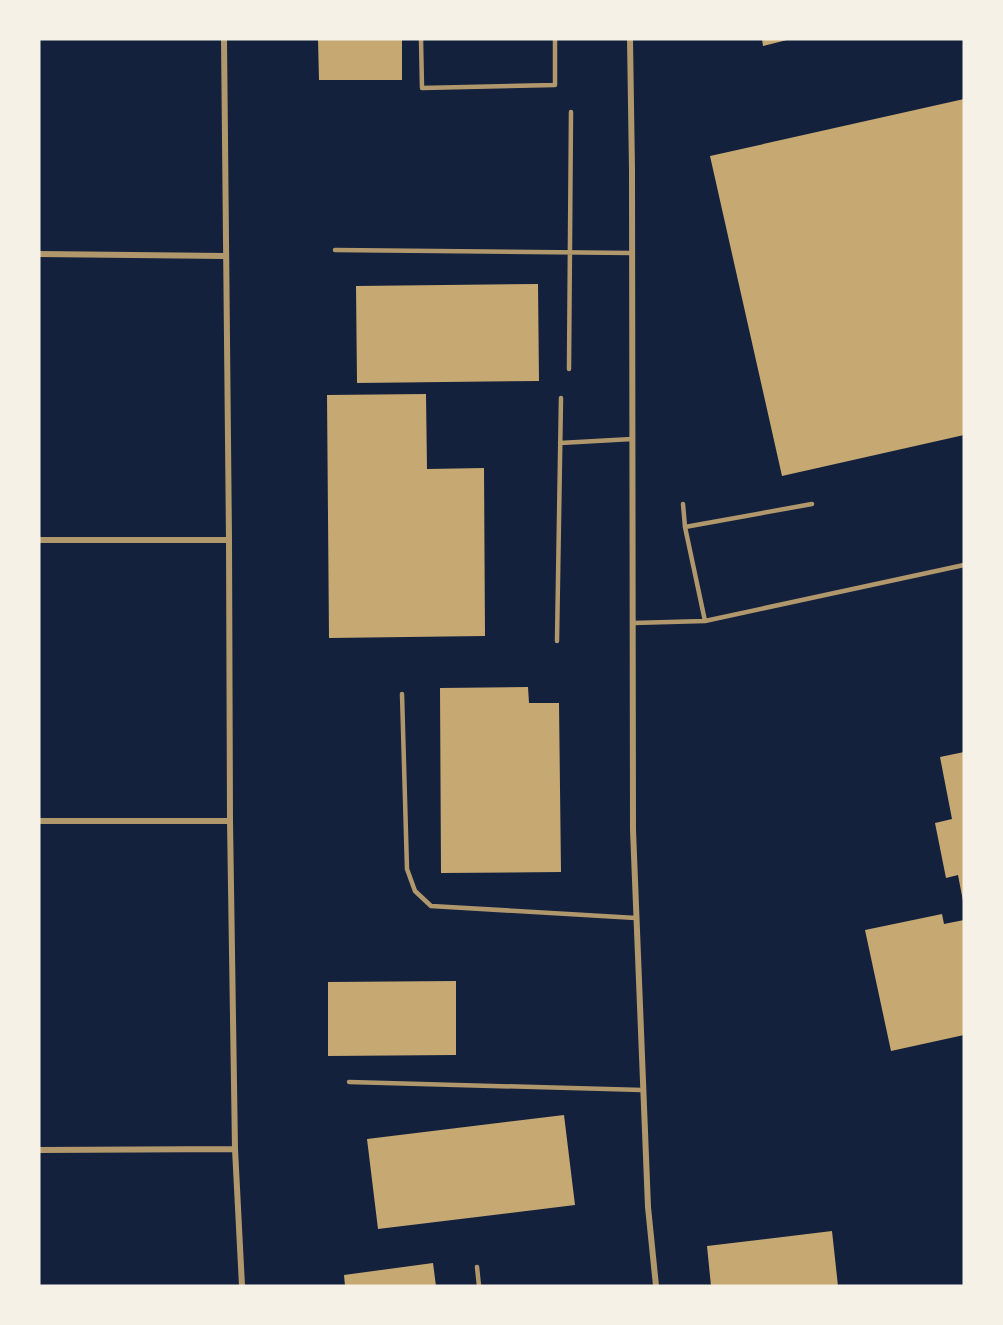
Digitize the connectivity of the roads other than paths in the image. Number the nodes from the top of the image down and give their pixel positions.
1 (224, 39) edge
2 (421, 39) edge
3 (555, 39) edge
4 (630, 39) edge
5 (571, 112) dead end
6 (335, 250) dead end
7 (570, 253) junction
8 (632, 253) junction
9 (39, 254) edge
10 (225, 256) junction
11 (569, 369) dead end
12 (561, 398) dead end
13 (632, 439) junction
14 (560, 443) junction
15 (683, 504) dead end
16 (812, 504) dead end
17 (685, 527) junction
18 (39, 540) edge
19 (229, 540) junction
20 (964, 565) edge
21 (705, 621) junction
22 (633, 623) junction
23 (557, 641) dead end
24 (402, 694) dead end
25 (39, 821) edge
26 (230, 821) junction
27 (636, 918) junction
28 (349, 1082) dead end
29 (642, 1090) junction
30 (235, 1149) junction
31 (39, 1150) edge
32 (477, 1267) dead end
33 (242, 1286) edge
34 (479, 1286) edge
35 (656, 1286) edge

1 - 10 street
2 - 3 lane
4 - 8 street
5 - 7 lane
6 - 7 lane
7 - 8 lane
7 - 11 lane
8 - 13 street
9 - 10 street
10 - 19 street
12 - 14 lane
13 - 14 lane
13 - 22 street
14 - 23 lane
15 - 17 lane
16 - 17 lane
17 - 21 lane
18 - 19 street
19 - 26 street
20 - 21 lane
21 - 22 lane
22 - 27 street
24 - 27 lane
25 - 26 street
26 - 30 street
27 - 29 street
28 - 29 lane
29 - 35 street
30 - 31 street
30 - 33 street
32 - 34 lane

